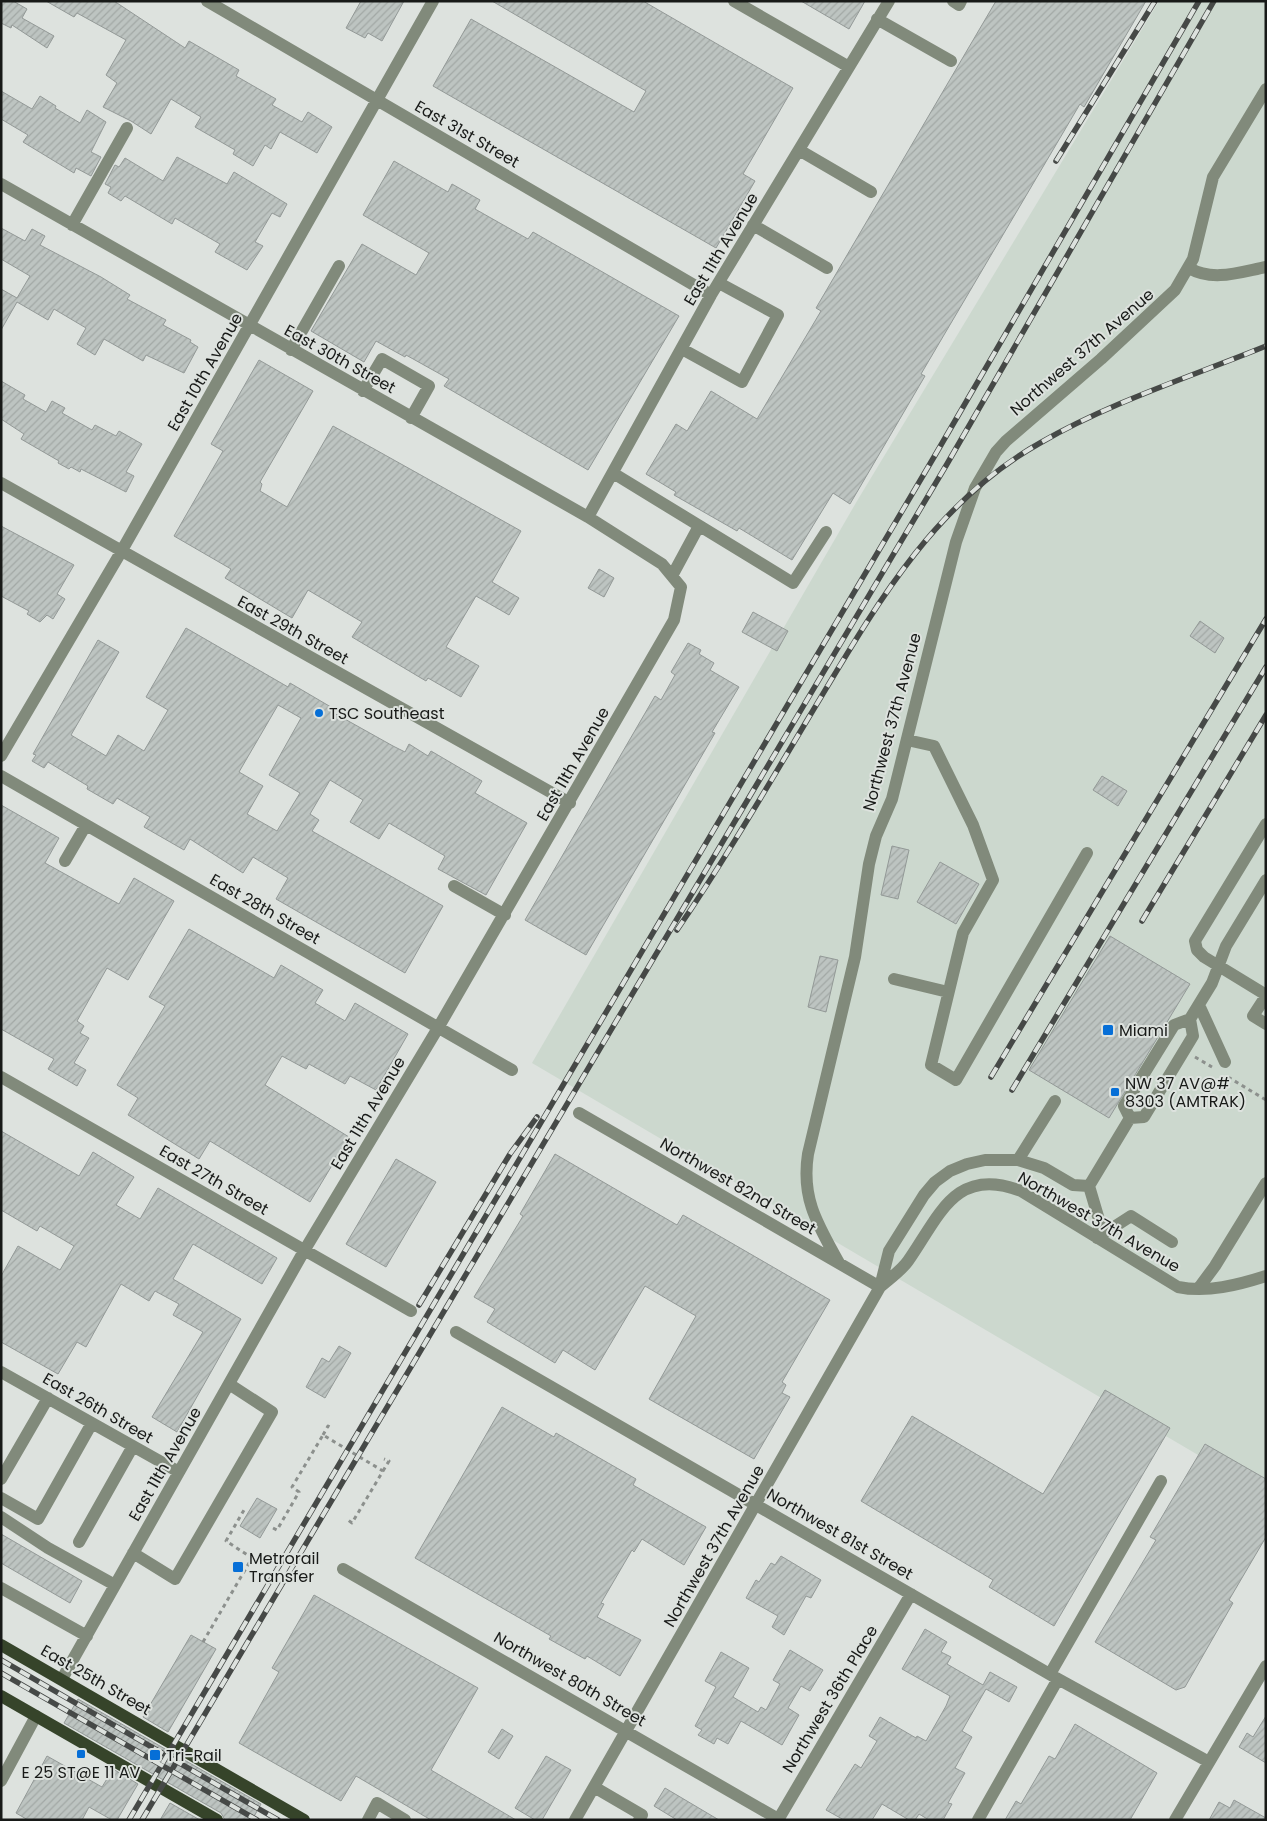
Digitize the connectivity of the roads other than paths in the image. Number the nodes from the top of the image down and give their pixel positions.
1 (207, 1) edge
2 (433, 1) edge
3 (734, 1) edge
4 (889, 1) edge
5 (953, 1) edge
6 (961, 1) edge
7 (878, 19) junction
8 (951, 61) dead end
9 (849, 67) junction
10 (1266, 89) edge
11 (377, 100) junction
12 (127, 128) dead end
13 (799, 150) junction
14 (1, 184) edge
15 (871, 192) dead end
16 (72, 225) junction
17 (753, 225) junction
18 (339, 266) dead end
19 (827, 268) dead end
20 (1189, 268) junction
21 (1266, 268) edge
22 (719, 283) junction
23 (711, 295) junction
24 (249, 326) junction
25 (682, 349) junction
26 (291, 350) junction
27 (363, 391) junction
28 (411, 418) junction
29 (613, 472) junction
30 (1, 483) edge
31 (588, 517) junction
32 (699, 526) junction
33 (826, 532) dead end
34 (120, 552) junction
35 (662, 564) joint
36 (672, 576) junction
37 (907, 740) junction
38 (1, 756) edge
39 (1, 776) edge
40 (570, 803) junction
41 (1266, 824) edge
42 (86, 825) junction
43 (1087, 853) dead end
44 (65, 860) dead end
45 (1266, 880) edge
46 (454, 886) dead end
47 (504, 915) junction
48 (1218, 966) junction
49 (894, 978) dead end
50 (948, 992) junction
51 (1266, 995) edge
52 (1199, 1005) junction
53 (1190, 1019) junction
54 (1266, 1024) edge
55 (438, 1028) junction
56 (1225, 1062) dead end
57 (512, 1070) dead end
58 (1, 1077) edge
59 (1055, 1101) dead end
60 (579, 1113) dead end
61 (1130, 1118) junction
62 (1018, 1160) junction
63 (1266, 1183) edge
64 (1089, 1186) junction
65 (1097, 1238) junction
66 (1172, 1242) dead end
67 (304, 1251) junction
68 (839, 1263) junction
69 (1266, 1276) edge
70 (880, 1288) junction
71 (1198, 1289) junction
72 (411, 1312) dead end
73 (456, 1332) dead end
74 (1, 1372) edge
75 (229, 1384) junction
76 (48, 1398) junction
77 (92, 1423) junction
78 (133, 1446) junction
79 (179, 1472) junction
80 (1, 1479) edge
81 (1161, 1481) dead end
82 (1, 1498) edge
83 (756, 1505) junction
84 (1, 1517) edge
85 (80, 1542) dead end
86 (133, 1554) junction
87 (343, 1569) dead end
88 (116, 1585) junction
89 (1, 1588) edge
90 (911, 1594) junction
91 (87, 1636) junction
92 (1, 1645) edge
93 (1266, 1666) edge
94 (1054, 1676) junction
95 (62, 1679) junction
96 (1262, 1683) edge
97 (1, 1696) edge
98 (36, 1716) junction
99 (626, 1730) junction
100 (1209, 1762) junction
101 (1, 1781) edge
102 (594, 1787) junction
103 (779, 1819) edge
104 (217, 1820) edge
105 (304, 1820) edge
106 (368, 1820) edge
107 (405, 1820) edge
108 (575, 1820) edge
109 (639, 1820) edge
110 (978, 1820) edge
111 (1175, 1820) edge

1 - 11 street, East 31st Street
2 - 11 street, East 10th Avenue
3 - 9 street
4 - 7 street, East 11th Avenue
5 - 6 street
7 - 8 street
7 - 9 street, East 11th Avenue
9 - 13 street, East 11th Avenue
10 - 20 street, Northwest 37th Avenue
11 - 23 street, East 31st Street
11 - 24 street, East 10th Avenue
12 - 16 street
13 - 15 street
13 - 17 street, East 11th Avenue
14 - 16 street, East 30th Street
16 - 24 street, East 30th Street
17 - 19 street
17 - 22 street, East 11th Avenue
18 - 26 street
20 - 21 street
20 - 37 street, Northwest 37th Avenue
22 - 23 street, East 11th Avenue
22 - 25 street
23 - 25 street, East 11th Avenue
24 - 26 street, East 30th Street
24 - 34 street, East 10th Avenue
25 - 29 street, East 11th Avenue
26 - 27 street, East 30th Street
27 - 28 street, East 30th Street
27 - 28 street
28 - 31 street, East 30th Street
29 - 31 street, East 11th Avenue
29 - 32 street
30 - 34 street, East 29th Street
31 - 35 street, East 30th Street
32 - 33 street
32 - 36 street
34 - 38 street, East 10th Avenue
34 - 40 street, East 29th Street
35 - 36 street, East 11th Avenue
36 - 40 street, East 11th Avenue
37 - 50 street
37 - 68 street, Northwest 37th Avenue
39 - 42 street, East 28th Street
40 - 47 street, East 11th Avenue
41 - 48 street
42 - 44 street
42 - 55 street, East 28th Street
43 - 50 street
45 - 48 street
46 - 47 street
47 - 55 street, East 11th Avenue
48 - 51 street
48 - 52 street
49 - 50 street
51 - 54 street
52 - 53 street
52 - 56 street
53 - 61 street
53 - 61 street
55 - 57 street, East 28th Street
55 - 67 street, East 11th Avenue
58 - 67 street, East 27th Street
59 - 62 street
60 - 68 street, Northwest 82nd Street
61 - 64 street
62 - 64 street, Northwest 37th Avenue
62 - 70 street, Northwest 37th Avenue
63 - 71 street
64 - 65 street
65 - 66 street
65 - 70 street, Northwest 37th Avenue
65 - 71 street, Northwest 37th Avenue
67 - 72 street, East 27th Street
67 - 75 street, East 11th Avenue
68 - 70 street, Northwest 82nd Street
69 - 71 street, Northwest 37th Avenue
70 - 83 street, Northwest 37th Avenue
73 - 83 street, Northwest 81st Street
74 - 76 street, East 26th Street
75 - 79 street, East 11th Avenue
75 - 86 street
76 - 77 street, East 26th Street
76 - 80 street
77 - 78 street, East 26th Street
77 - 82 street
78 - 79 street, East 26th Street
78 - 85 street
79 - 86 street, East 11th Avenue
81 - 94 street
83 - 90 street, Northwest 81st Street
83 - 99 street, Northwest 37th Avenue
84 - 88 street
86 - 88 street, East 11th Avenue
87 - 99 street, Northwest 80th Street
88 - 91 street, East 11th Avenue
89 - 91 street
90 - 94 street, Northwest 81st Street
90 - 103 street, Northwest 36th Place
91 - 95 street, East 11th Avenue
92 - 95 main road, East 25th Street
93 - 96 street
94 - 100 street, Northwest 81st Street
94 - 110 street
95 - 105 main road, East 25th Street
96 - 100 street
97 - 98 main road
98 - 101 street
98 - 104 main road
99 - 102 street, Northwest 37th Avenue
99 - 103 street, Northwest 80th Street
100 - 111 street
102 - 108 street, Northwest 37th Avenue
102 - 109 street
106 - 107 street

